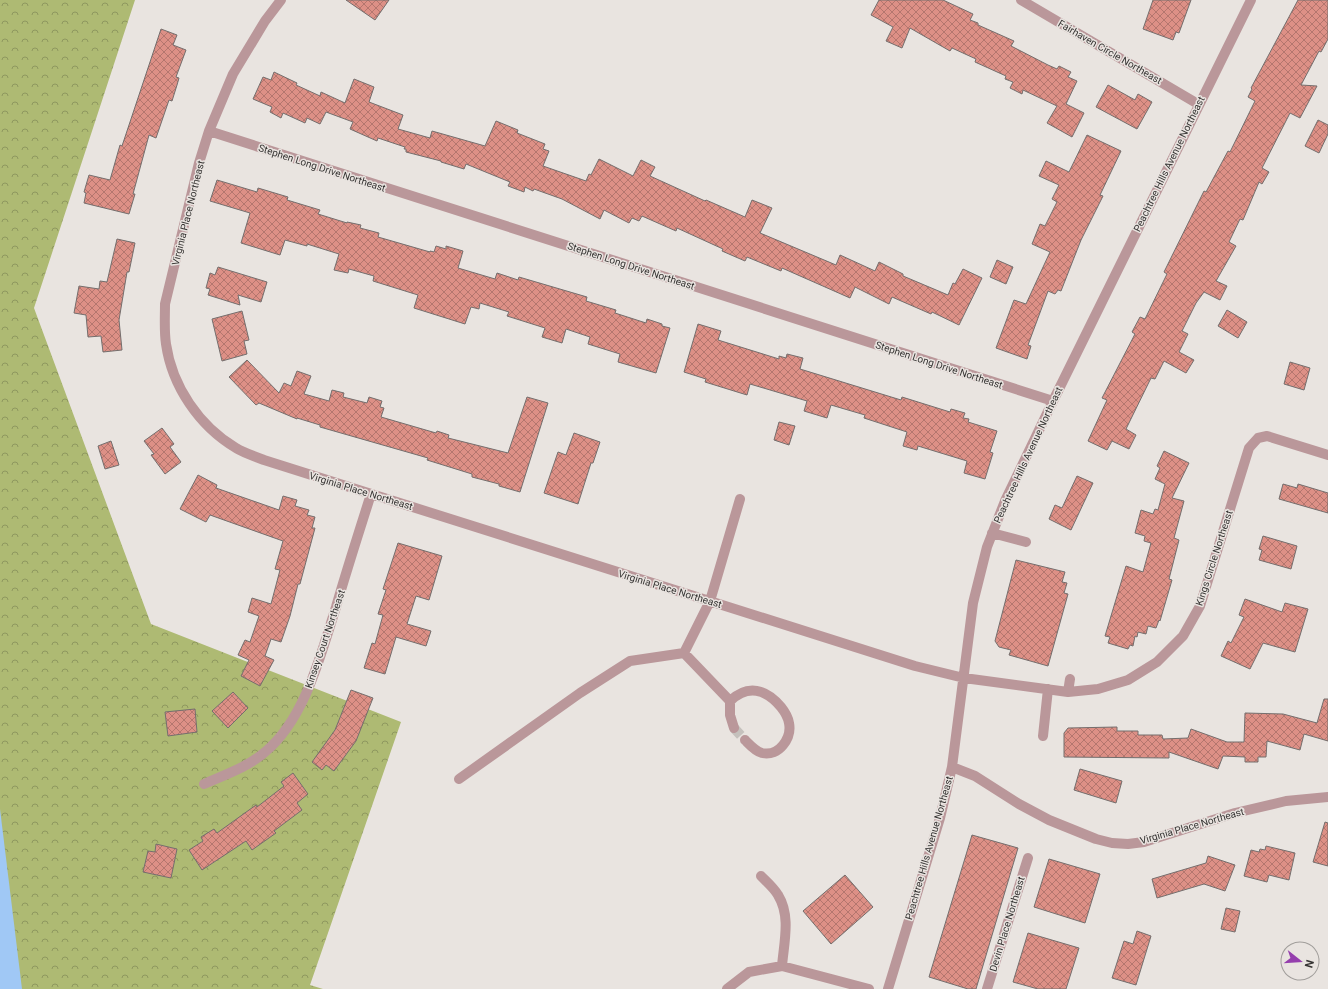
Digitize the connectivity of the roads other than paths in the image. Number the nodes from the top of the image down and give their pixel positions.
1 (281, 0) edge
2 (1021, 0) edge
3 (1251, 0) edge
4 (1198, 104) junction
5 (208, 131) junction
6 (1052, 401) junction
7 (1328, 455) edge
8 (371, 494) junction
9 (740, 499) dead end
10 (992, 533) junction
11 (1026, 542) dead end
12 (710, 601) junction
13 (684, 654) junction
14 (964, 678) junction
15 (1070, 680) dead end
16 (1048, 689) junction
17 (1068, 692) junction
18 (730, 701) junction
19 (734, 728) tunnel mouth
20 (1043, 736) dead end
21 (745, 740) tunnel mouth
22 (952, 767) junction
23 (459, 779) dead end
24 (204, 784) dead end
25 (1328, 797) edge
26 (1028, 858) dead end
27 (761, 876) dead end
28 (782, 966) junction
29 (727, 989) edge
30 (869, 989) edge
31 (888, 989) edge
32 (987, 989) edge

1 - 5 street, Virginia Place Northeast
2 - 4 street, Fairhaven Circle Northeast
3 - 4 street, Peachtree Hills Avenue Northeast
4 - 6 street, Peachtree Hills Avenue Northeast
5 - 6 street, Stephen Long Drive Northeast
5 - 8 street, Virginia Place Northeast
6 - 10 street, Peachtree Hills Avenue Northeast
7 - 17 street, Kings Circle Northeast
8 - 12 street, Virginia Place Northeast
8 - 24 street, Kinsey Court Northeast
9 - 12 street
10 - 11 street
10 - 14 street, Peachtree Hills Avenue Northeast
12 - 13 street
12 - 14 street, Virginia Place Northeast
13 - 18 street
13 - 23 street
14 - 16 street, Kings Circle Northeast
14 - 22 street, Peachtree Hills Avenue Northeast
15 - 17 street
16 - 17 street, Kings Circle Northeast
16 - 20 street
18 - 19 street
18 - 21 street
22 - 25 street, Virginia Place Northeast
22 - 31 street, Peachtree Hills Avenue Northeast
26 - 32 street, Devin Place Northeast
27 - 28 street
28 - 29 street
28 - 30 street

